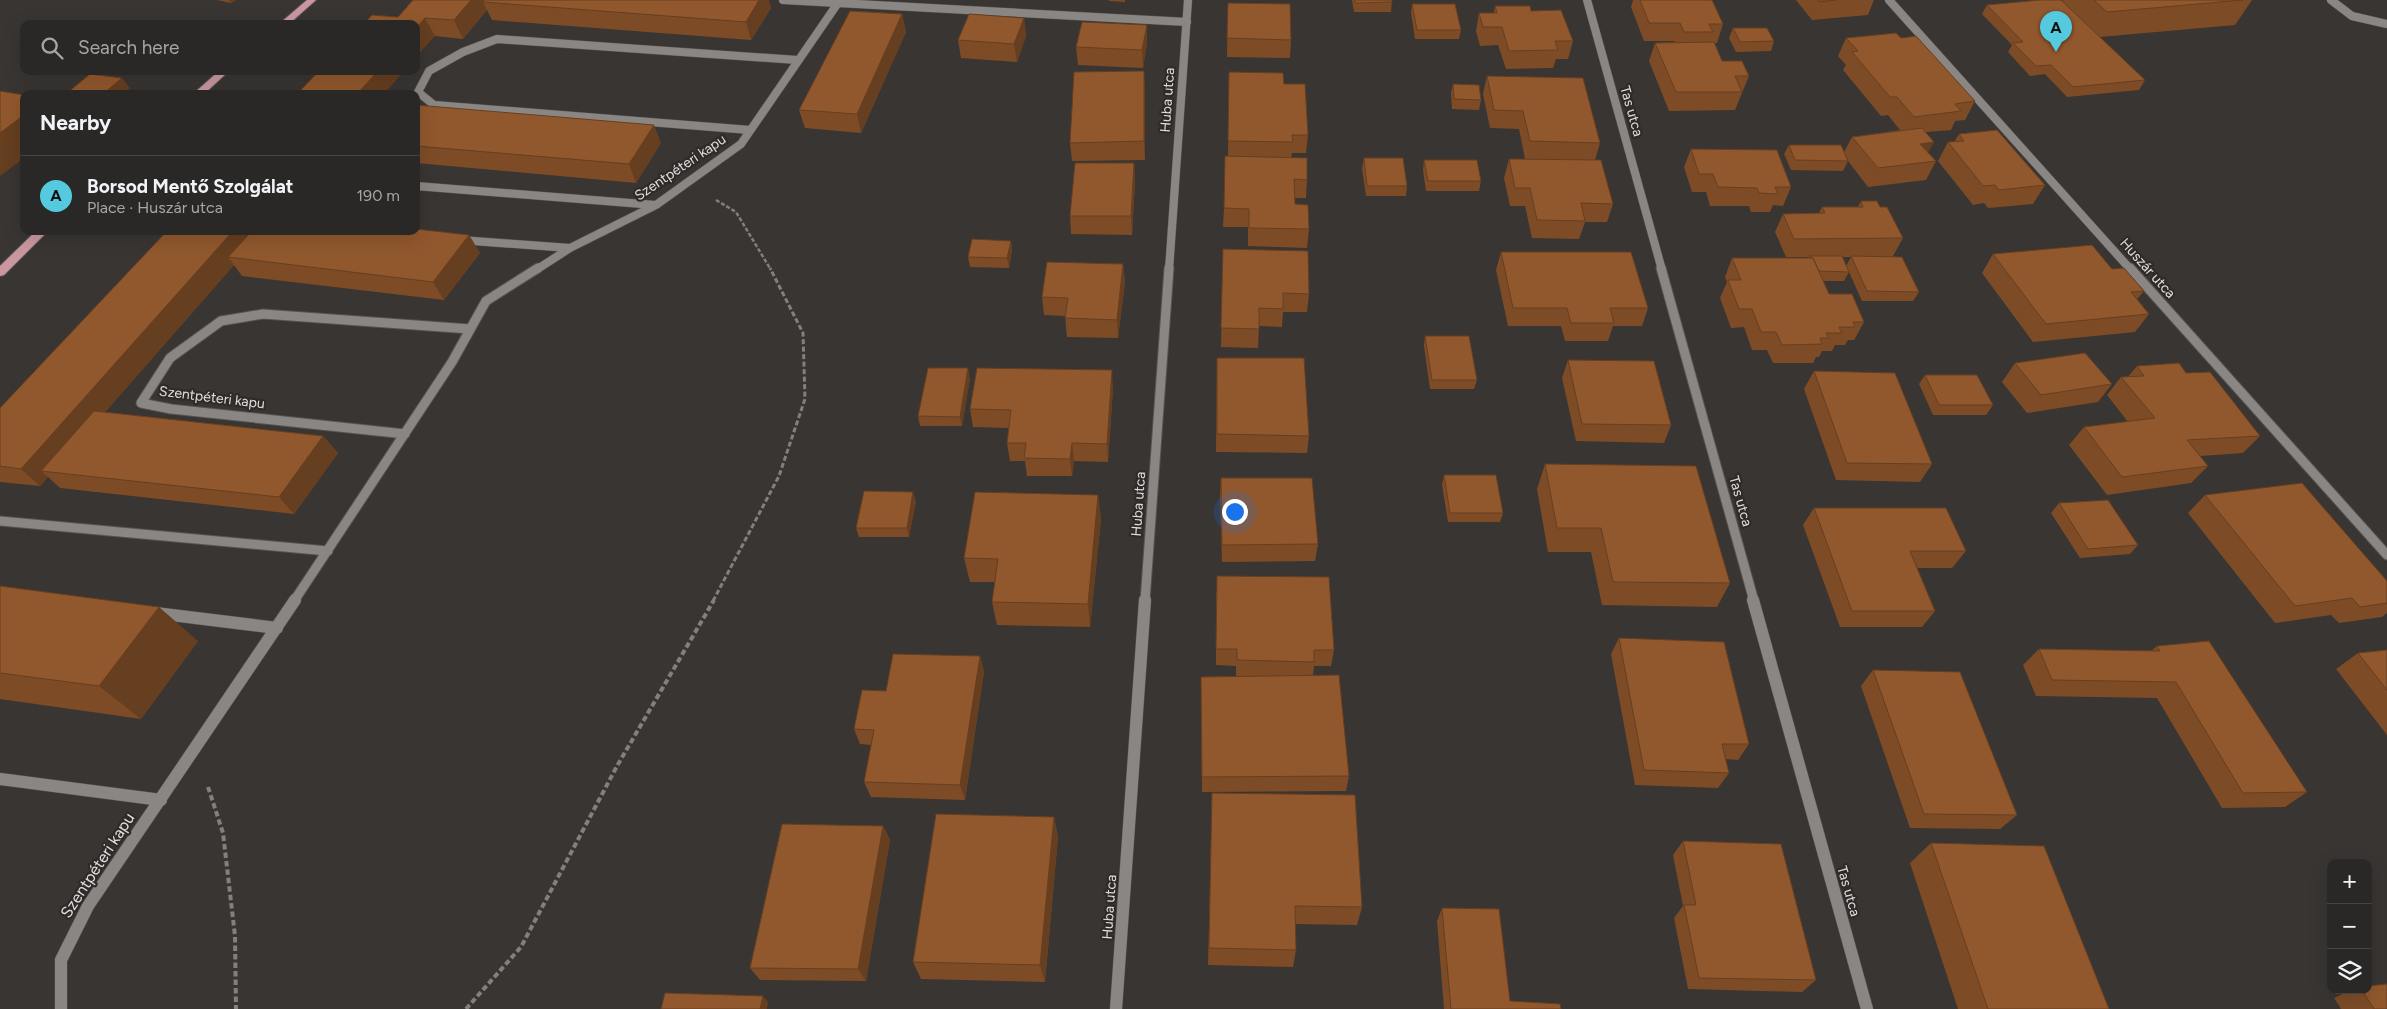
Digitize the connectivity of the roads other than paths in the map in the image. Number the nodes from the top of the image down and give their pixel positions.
1 (312, 0) edge
2 (784, 0) edge
3 (1188, 0) edge
4 (1587, 0) edge
5 (1889, 0) edge
6 (2332, 0) edge
7 (839, 2) edge
8 (288, 20) edge
9 (1187, 22) junction
10 (2387, 24) edge
11 (797, 60) junction
12 (220, 75) edge
13 (203, 90) edge
14 (419, 90) edge
15 (420, 94) edge
16 (750, 130) junction
17 (420, 186) edge
18 (656, 205) junction
19 (39, 235) edge
20 (452, 239) edge
21 (570, 248) junction
22 (0, 272) edge
23 (470, 329) junction
24 (405, 434) junction
25 (0, 521) edge
26 (328, 551) junction
27 (2387, 555) edge
28 (148, 612) edge
29 (277, 628) junction
30 (0, 779) edge
31 (161, 800) junction
32 (61, 1009) edge
33 (1116, 1009) edge
34 (1867, 1009) edge

1 - 8 main road
2 - 7 street
3 - 9 street, Huba utca
4 - 34 street, Tas utca
5 - 27 street, Huszár utca
6 - 10 street
7 - 9 street
7 - 11 street, Szentpéteri kapu
9 - 33 street, Huba utca
11 - 14 street
11 - 16 street, Szentpéteri kapu
12 - 13 main road
15 - 16 street
16 - 18 street, Szentpéteri kapu
17 - 18 street
18 - 21 street, Szentpéteri kapu
19 - 22 main road
20 - 21 street
21 - 23 street, Szentpéteri kapu
23 - 24 street, Szentpéteri kapu
23 - 24 street, Szentpéteri kapu
24 - 26 street, Szentpéteri kapu
25 - 26 street
26 - 29 street, Szentpéteri kapu
28 - 29 street
29 - 31 street, Szentpéteri kapu
30 - 31 street, Szentpéteri kapu
31 - 32 street, Szentpéteri kapu

